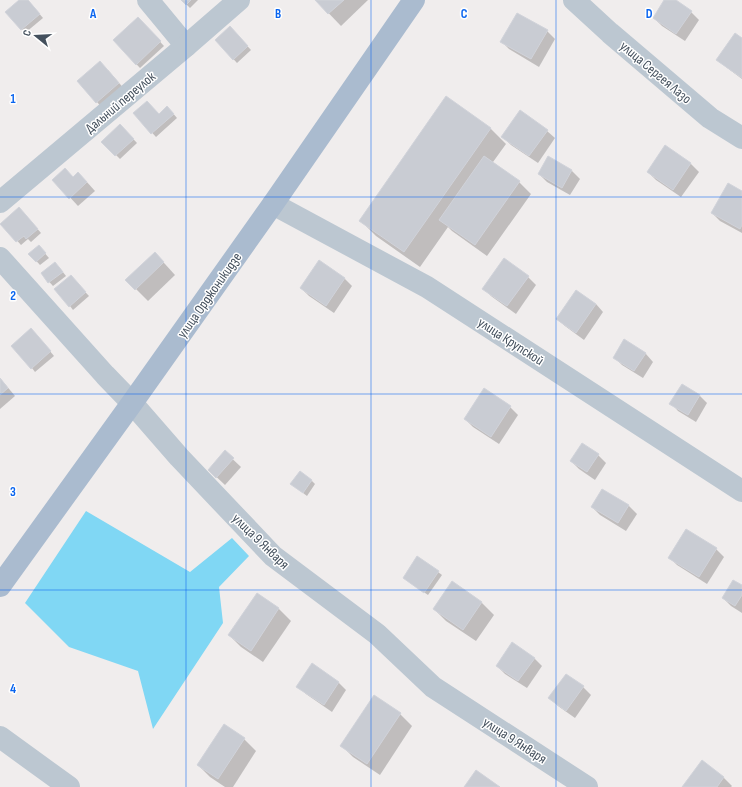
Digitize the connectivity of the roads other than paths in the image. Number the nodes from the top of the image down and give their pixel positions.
1 (148, 0) edge
2 (239, 0) edge
3 (414, 0) edge
4 (574, 0) edge
5 (186, 46) junction
6 (742, 138) edge
7 (0, 202) edge
8 (273, 204) junction
9 (0, 258) edge
10 (132, 403) junction
11 (742, 491) edge
12 (0, 586) edge
13 (0, 737) edge
14 (69, 787) edge
15 (587, 787) edge

1 - 5 street
2 - 5 street, Дальний переулок
3 - 8 main road, улица Орджоникидзе
4 - 6 street, улица Сергея Лазо
5 - 7 street, Дальний переулок
8 - 10 main road, улица Орджоникидзе
8 - 11 street, улица Крупской
9 - 10 street, улица 9 Января
10 - 12 main road, улица Орджоникидзе
10 - 15 street, улица 9 Января
13 - 14 street

